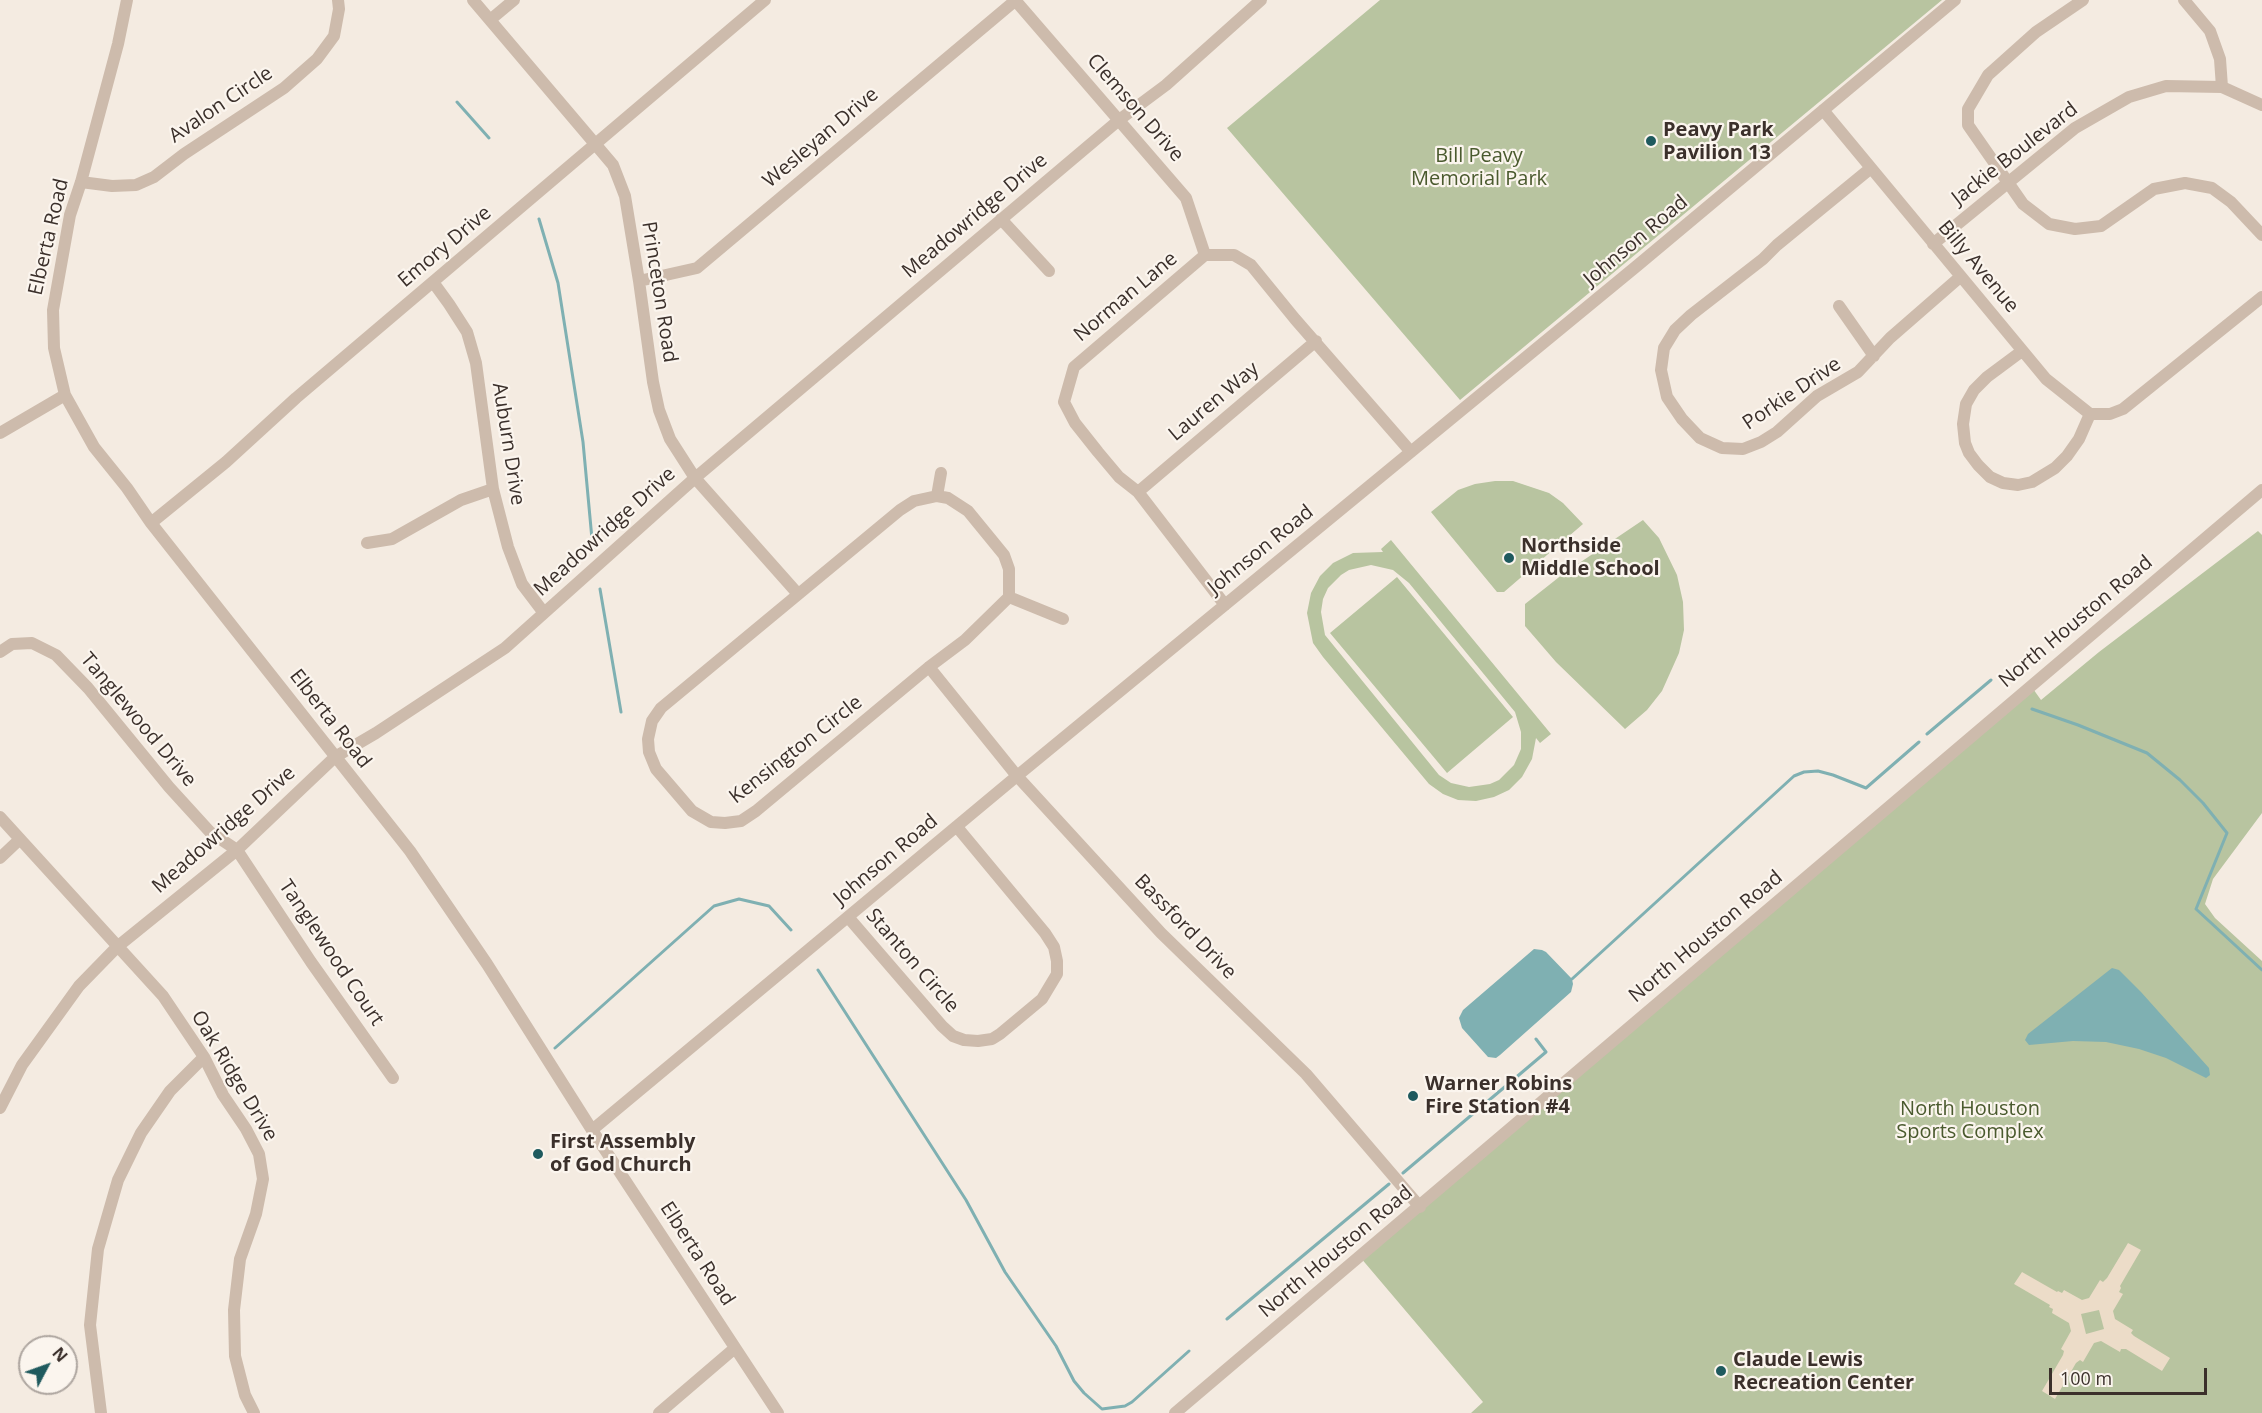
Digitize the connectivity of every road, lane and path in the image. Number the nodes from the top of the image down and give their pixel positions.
1 (127, 0) edge
2 (338, 0) edge
3 (473, 0) edge
4 (514, 0) edge
5 (765, 0) edge
6 (1016, 0) edge
7 (1261, 0) edge
8 (1954, 0) edge
9 (2083, 0) edge
10 (2184, 0) edge
11 (490, 20) junction
12 (2222, 87) junction
13 (2262, 105) edge
14 (1823, 110) junction
15 (1119, 120) junction
16 (596, 145) junction
17 (1871, 168) junction
18 (81, 182) junction
19 (2009, 184) junction
20 (1001, 219) junction
21 (2262, 235) edge
22 (1933, 244) junction
23 (1205, 255) junction
24 (1049, 271) dead end
25 (1960, 277) junction
26 (639, 281) junction
27 (433, 282) junction
28 (2262, 297) edge
29 (1839, 306) dead end
30 (1316, 342) junction
31 (2022, 351) junction
32 (1874, 356) junction
33 (65, 395) junction
34 (2090, 414) junction
35 (0, 433) edge
36 (1411, 452) junction
37 (941, 473) dead end
38 (695, 478) junction
39 (493, 489) junction
40 (2262, 490) edge
41 (1138, 492) junction
42 (938, 496) junction
43 (151, 523) junction
44 (367, 543) dead end
45 (798, 594) junction
46 (1009, 597) junction
47 (1225, 605) junction
48 (544, 613) junction
49 (1063, 620) dead end
50 (0, 652) edge
51 (929, 667) junction
52 (335, 757) junction
53 (1017, 776) junction
54 (0, 817) edge
55 (957, 826) junction
56 (19, 840) junction
57 (237, 850) junction
58 (0, 858) edge
59 (848, 917) junction
60 (117, 947) junction
61 (204, 1057) junction
62 (393, 1078) dead end
63 (0, 1108) edge
64 (592, 1130) junction
65 (1420, 1206) junction
66 (735, 1348) junction
67 (101, 1413) edge
68 (254, 1413) edge
69 (658, 1413) edge
70 (778, 1413) edge
71 (1175, 1413) edge

1 - 18 street, Elberta Road
2 - 18 street, Avalon Circle
3 - 11 street, Princeton Road
4 - 11 street
5 - 16 street, Emory Drive
6 - 15 street, Clemson Drive
6 - 26 street, Wesleyan Drive
7 - 15 street, Meadowridge Drive
8 - 14 street, Johnson Road
9 - 19 street
10 - 12 street
11 - 16 street, Princeton Road
12 - 13 street, Jackie Boulevard
12 - 19 street, Jackie Boulevard
14 - 17 street, Billy Avenue
14 - 36 street, Johnson Road
15 - 20 street, Meadowridge Drive
15 - 23 street, Clemson Drive
16 - 26 street, Princeton Road
16 - 27 street, Emory Drive
17 - 22 street, Billy Avenue
17 - 32 street, Porkie Drive
18 - 33 street, Elberta Road
19 - 21 street
19 - 22 street, Jackie Boulevard
20 - 24 street
20 - 38 street, Meadowridge Drive
22 - 25 street, Billy Avenue
23 - 30 street, Norman Lane
23 - 41 street, Norman Lane
25 - 31 street, Billy Avenue
25 - 32 street, Porkie Drive
26 - 38 street, Princeton Road
27 - 39 street, Auburn Drive
27 - 43 street, Emory Drive
28 - 34 street
29 - 32 street
30 - 36 street, Norman Lane
30 - 41 street, Lauren Way
31 - 34 street, Billy Avenue
31 - 34 street
33 - 35 street
33 - 43 street, Elberta Road
36 - 47 street, Johnson Road
37 - 42 street
38 - 45 street, Princeton Road
38 - 48 street, Meadowridge Drive
39 - 44 street
39 - 48 street, Auburn Drive
40 - 65 street, North Houston Road
41 - 47 street, Norman Lane
42 - 45 street, Kensington Circle
42 - 46 street
43 - 52 street, Elberta Road
45 - 51 street, Kensington Circle
46 - 49 street
46 - 51 street, Kensington Circle
47 - 53 street, Johnson Road
48 - 52 street, Meadowridge Drive
50 - 57 street, Tanglewood Drive
51 - 53 street, Bassford Drive
52 - 57 street, Meadowridge Drive
52 - 64 street, Elberta Road
53 - 55 street, Johnson Road
53 - 65 street, Bassford Drive
54 - 56 street, Oak Ridge Drive
55 - 59 street, Johnson Road
55 - 59 street, Stanton Circle
56 - 58 street
56 - 60 street, Oak Ridge Drive
57 - 60 street, Meadowridge Drive
57 - 62 street, Tanglewood Court
59 - 64 street, Johnson Road
60 - 61 street, Oak Ridge Drive
60 - 63 street, Meadowridge Drive
61 - 67 street
61 - 68 street, Oak Ridge Drive
64 - 66 street, Elberta Road
65 - 71 street, North Houston Road
66 - 69 street
66 - 70 street, Elberta Road

